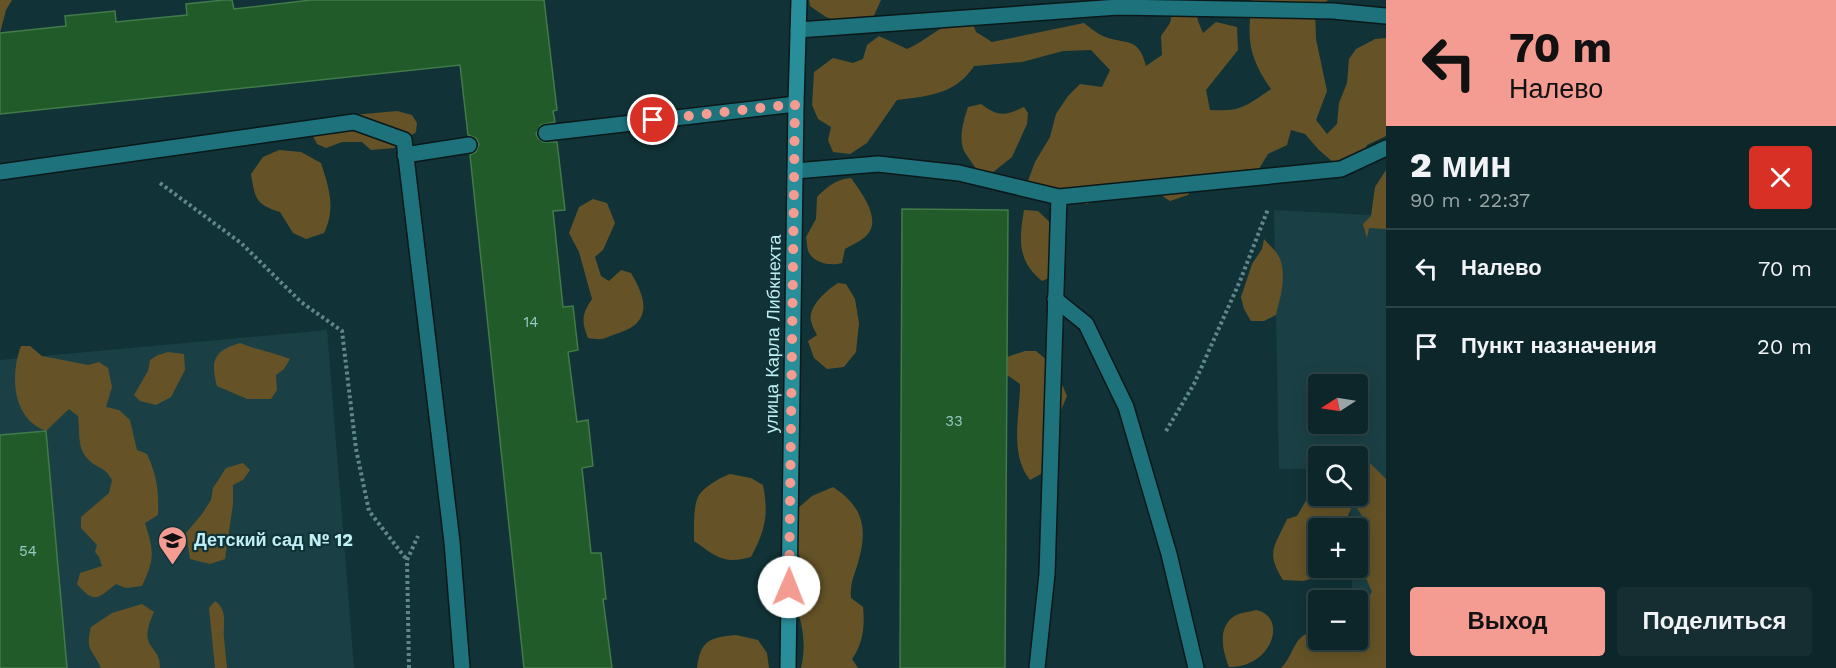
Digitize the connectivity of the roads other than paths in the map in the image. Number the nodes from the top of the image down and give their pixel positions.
1 (799, 0) edge
2 (1386, 16) edge
3 (798, 30) junction
4 (795, 104) junction
5 (546, 134) dead end
6 (469, 145) dead end
7 (1386, 148) edge
8 (405, 154) junction
9 (795, 171) junction
10 (0, 172) edge
11 (1059, 197) junction
12 (1055, 299) junction
13 (462, 668) edge
14 (788, 668) edge
15 (1038, 668) edge
16 (1196, 668) edge

1 - 3 main road, улица Карла Либкнехта
2 - 3 lane
3 - 4 main road, улица Карла Либкнехта
4 - 5 lane
4 - 9 main road, улица Карла Либкнехта
6 - 8 lane
7 - 11 lane
8 - 10 lane
8 - 13 lane
9 - 11 lane
9 - 14 main road, улица Карла Либкнехта
11 - 12 lane
12 - 15 lane
12 - 16 lane

